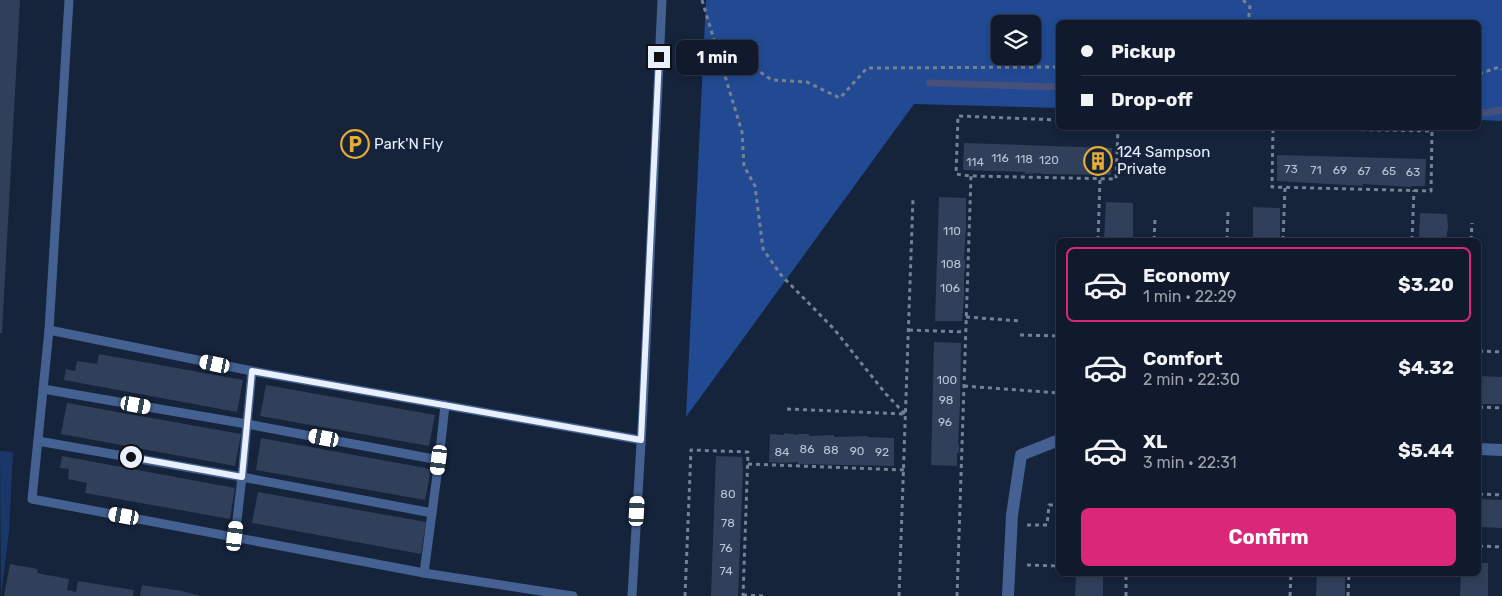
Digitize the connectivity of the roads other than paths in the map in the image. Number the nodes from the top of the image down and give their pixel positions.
1 (69, 0) edge
2 (662, 0) edge
3 (49, 330) junction
4 (252, 371) junction
5 (43, 389) junction
6 (446, 405) junction
7 (247, 424) junction
8 (641, 440) junction
9 (38, 441) junction
10 (1056, 441) edge
11 (1481, 449) edge
12 (1502, 450) edge
13 (439, 460) junction
14 (242, 477) junction
15 (432, 513) junction
16 (235, 536) junction
17 (424, 573) junction
18 (573, 596) edge
19 (632, 596) edge
20 (1008, 596) edge

1 - 3 lane
2 - 8 lane
3 - 4 lane
3 - 5 lane
4 - 6 lane
4 - 7 lane
5 - 7 lane
5 - 9 lane
6 - 8 lane
6 - 13 lane
7 - 13 lane
7 - 14 lane
8 - 19 lane
9 - 14 lane
9 - 16 lane
10 - 20 street
11 - 12 street
13 - 15 lane
14 - 15 lane
14 - 16 lane
15 - 17 lane
16 - 17 lane
17 - 18 lane

